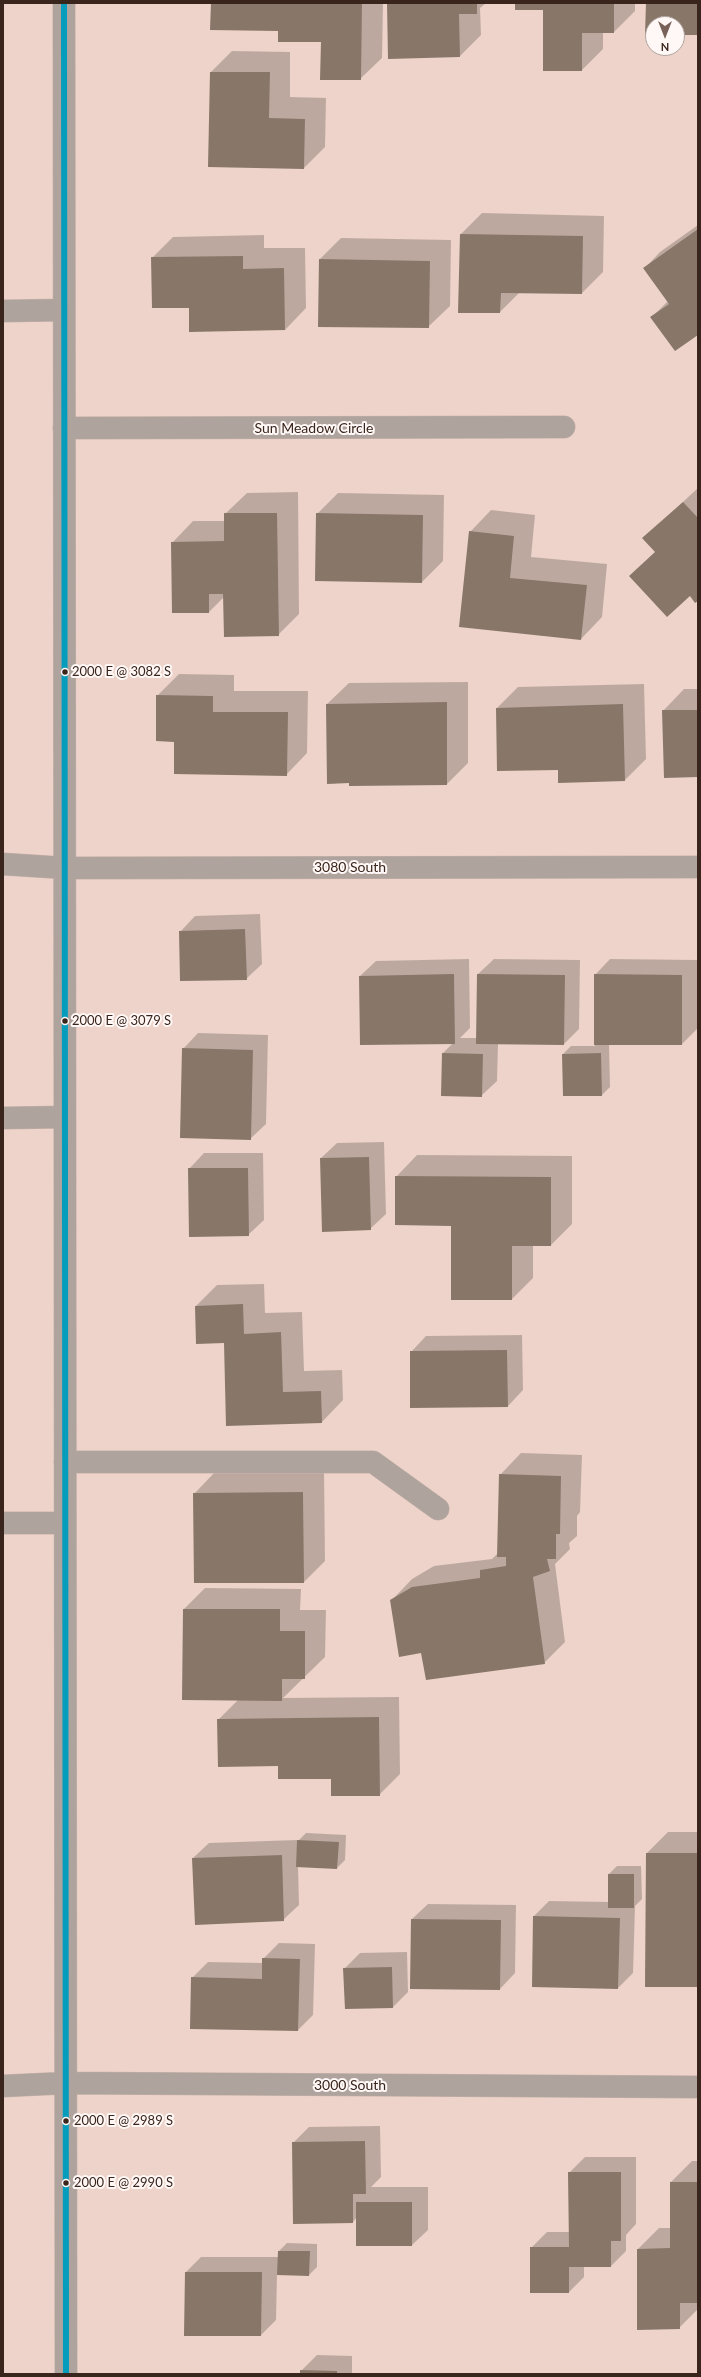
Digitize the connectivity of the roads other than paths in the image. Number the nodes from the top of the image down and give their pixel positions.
1 (64, 3) edge
2 (64, 310) junction
3 (3, 311) edge
4 (564, 427) dead end
5 (64, 428) junction
6 (3, 864) edge
7 (698, 867) edge
8 (65, 868) junction
9 (65, 1117) junction
10 (3, 1118) edge
11 (65, 1462) junction
12 (438, 1510) dead end
13 (3, 1522) edge
14 (65, 1523) junction
15 (66, 2083) junction
16 (3, 2086) edge
17 (698, 2087) edge
18 (66, 2374) edge

1 - 2 street
2 - 3 street
2 - 5 street
4 - 5 street, Sun Meadow Circle
5 - 8 street
6 - 8 street, 3080 South
7 - 8 street, 3080 South
8 - 9 street
9 - 10 street
9 - 11 street
11 - 12 street
11 - 14 street
13 - 14 street
14 - 15 street
15 - 16 street, 3000 South
15 - 17 street, 3000 South
15 - 18 street

